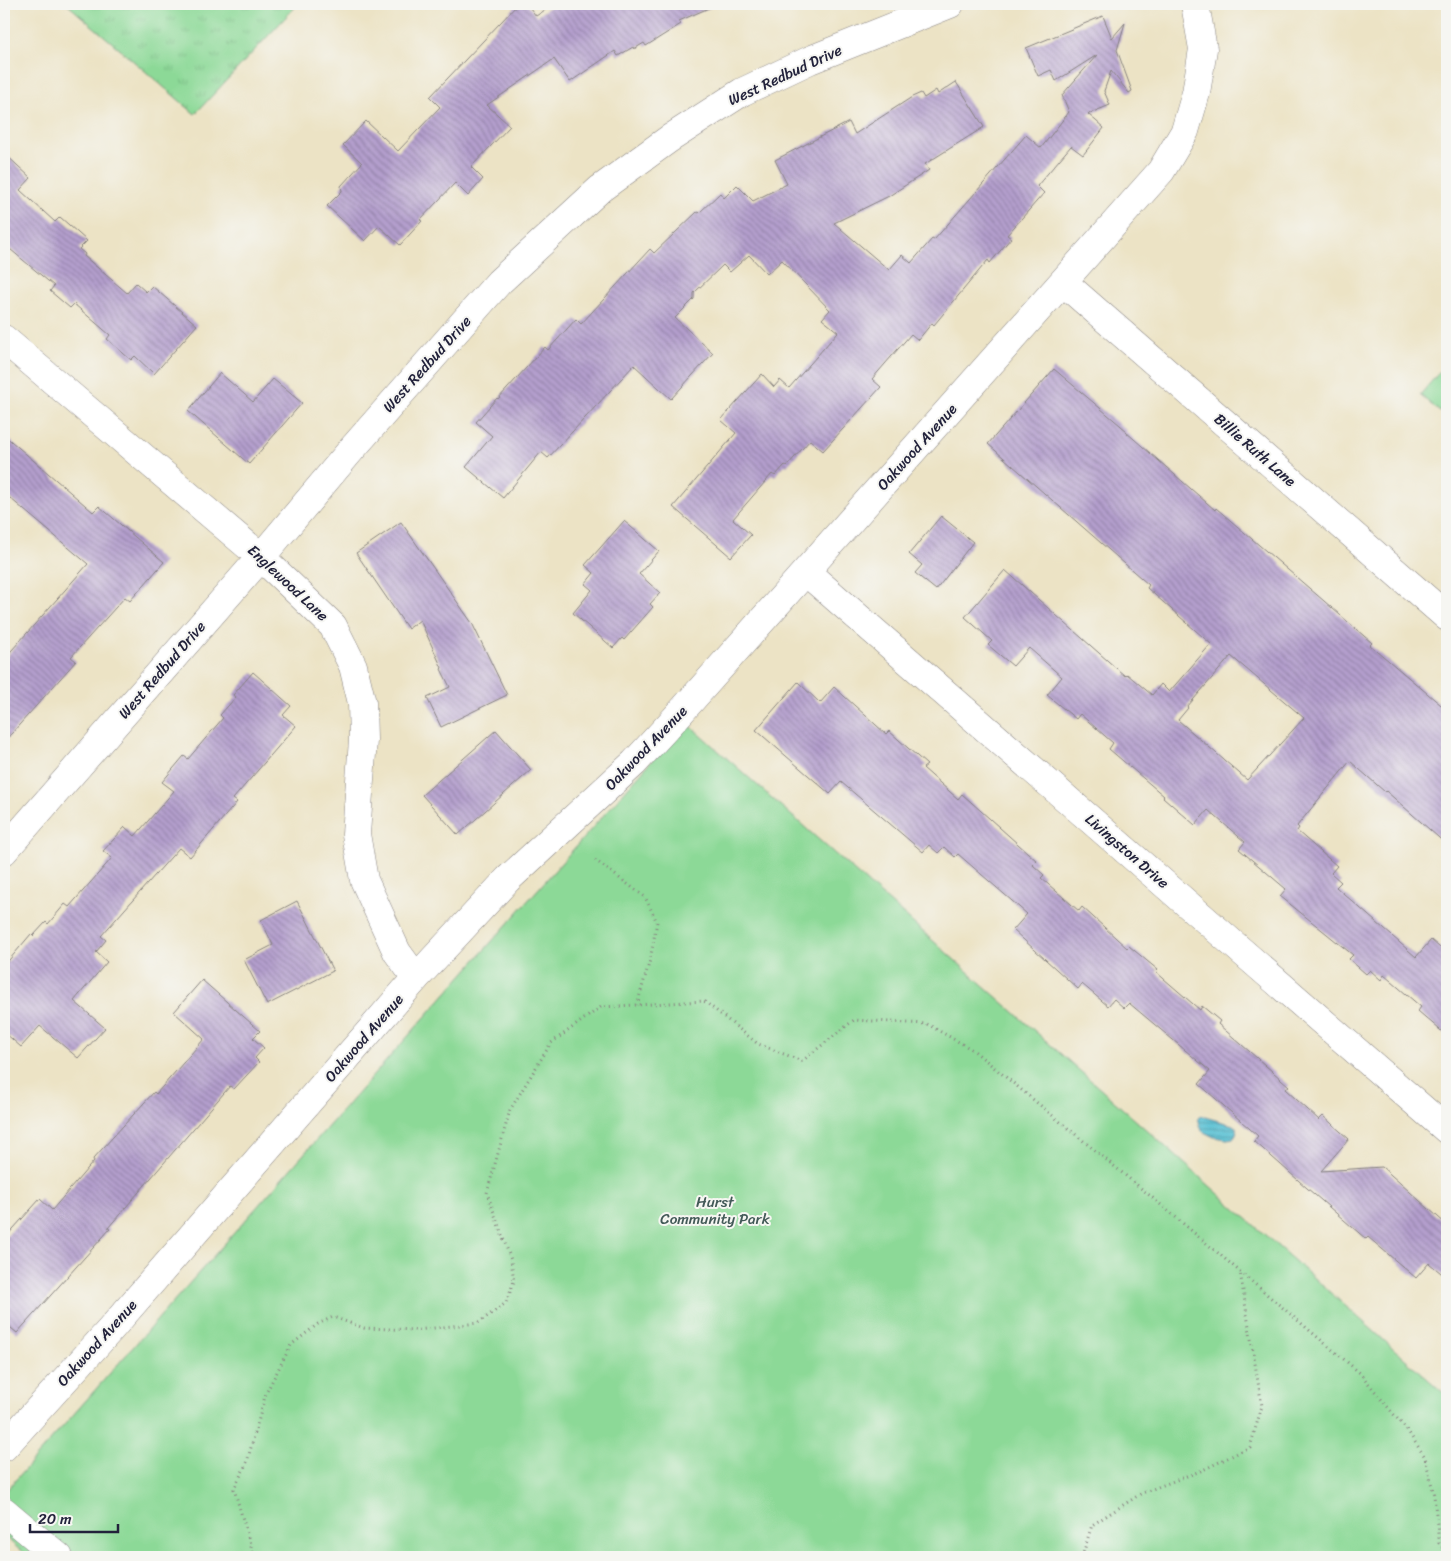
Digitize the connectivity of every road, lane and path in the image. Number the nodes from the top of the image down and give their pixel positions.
1 (950, 4) edge
2 (1195, 4) edge
3 (1063, 282) junction
4 (4, 339) edge
5 (261, 557) junction
6 (806, 572) junction
7 (1447, 617) edge
8 (4, 851) edge
9 (595, 860) dead end
10 (416, 978) junction
11 (637, 1004) junction
12 (1447, 1130) edge
13 (1240, 1270) junction
14 (4, 1447) edge
15 (4, 1511) edge
16 (1447, 1552) edge
17 (59, 1557) edge
18 (254, 1557) edge
19 (1082, 1557) edge

1 - 5 street, West Redbud Drive
2 - 3 street, Oakwood Avenue
3 - 6 street, Oakwood Avenue
3 - 7 street, Billie Ruth Lane
4 - 5 street, Englewood Lane
5 - 8 street, West Redbud Drive
5 - 10 street, Englewood Lane
6 - 10 street, Oakwood Avenue
6 - 12 street, Livingston Drive
9 - 11 path
10 - 14 street, Oakwood Avenue
11 - 13 path
11 - 18 path
13 - 16 path
13 - 19 path
15 - 17 street

